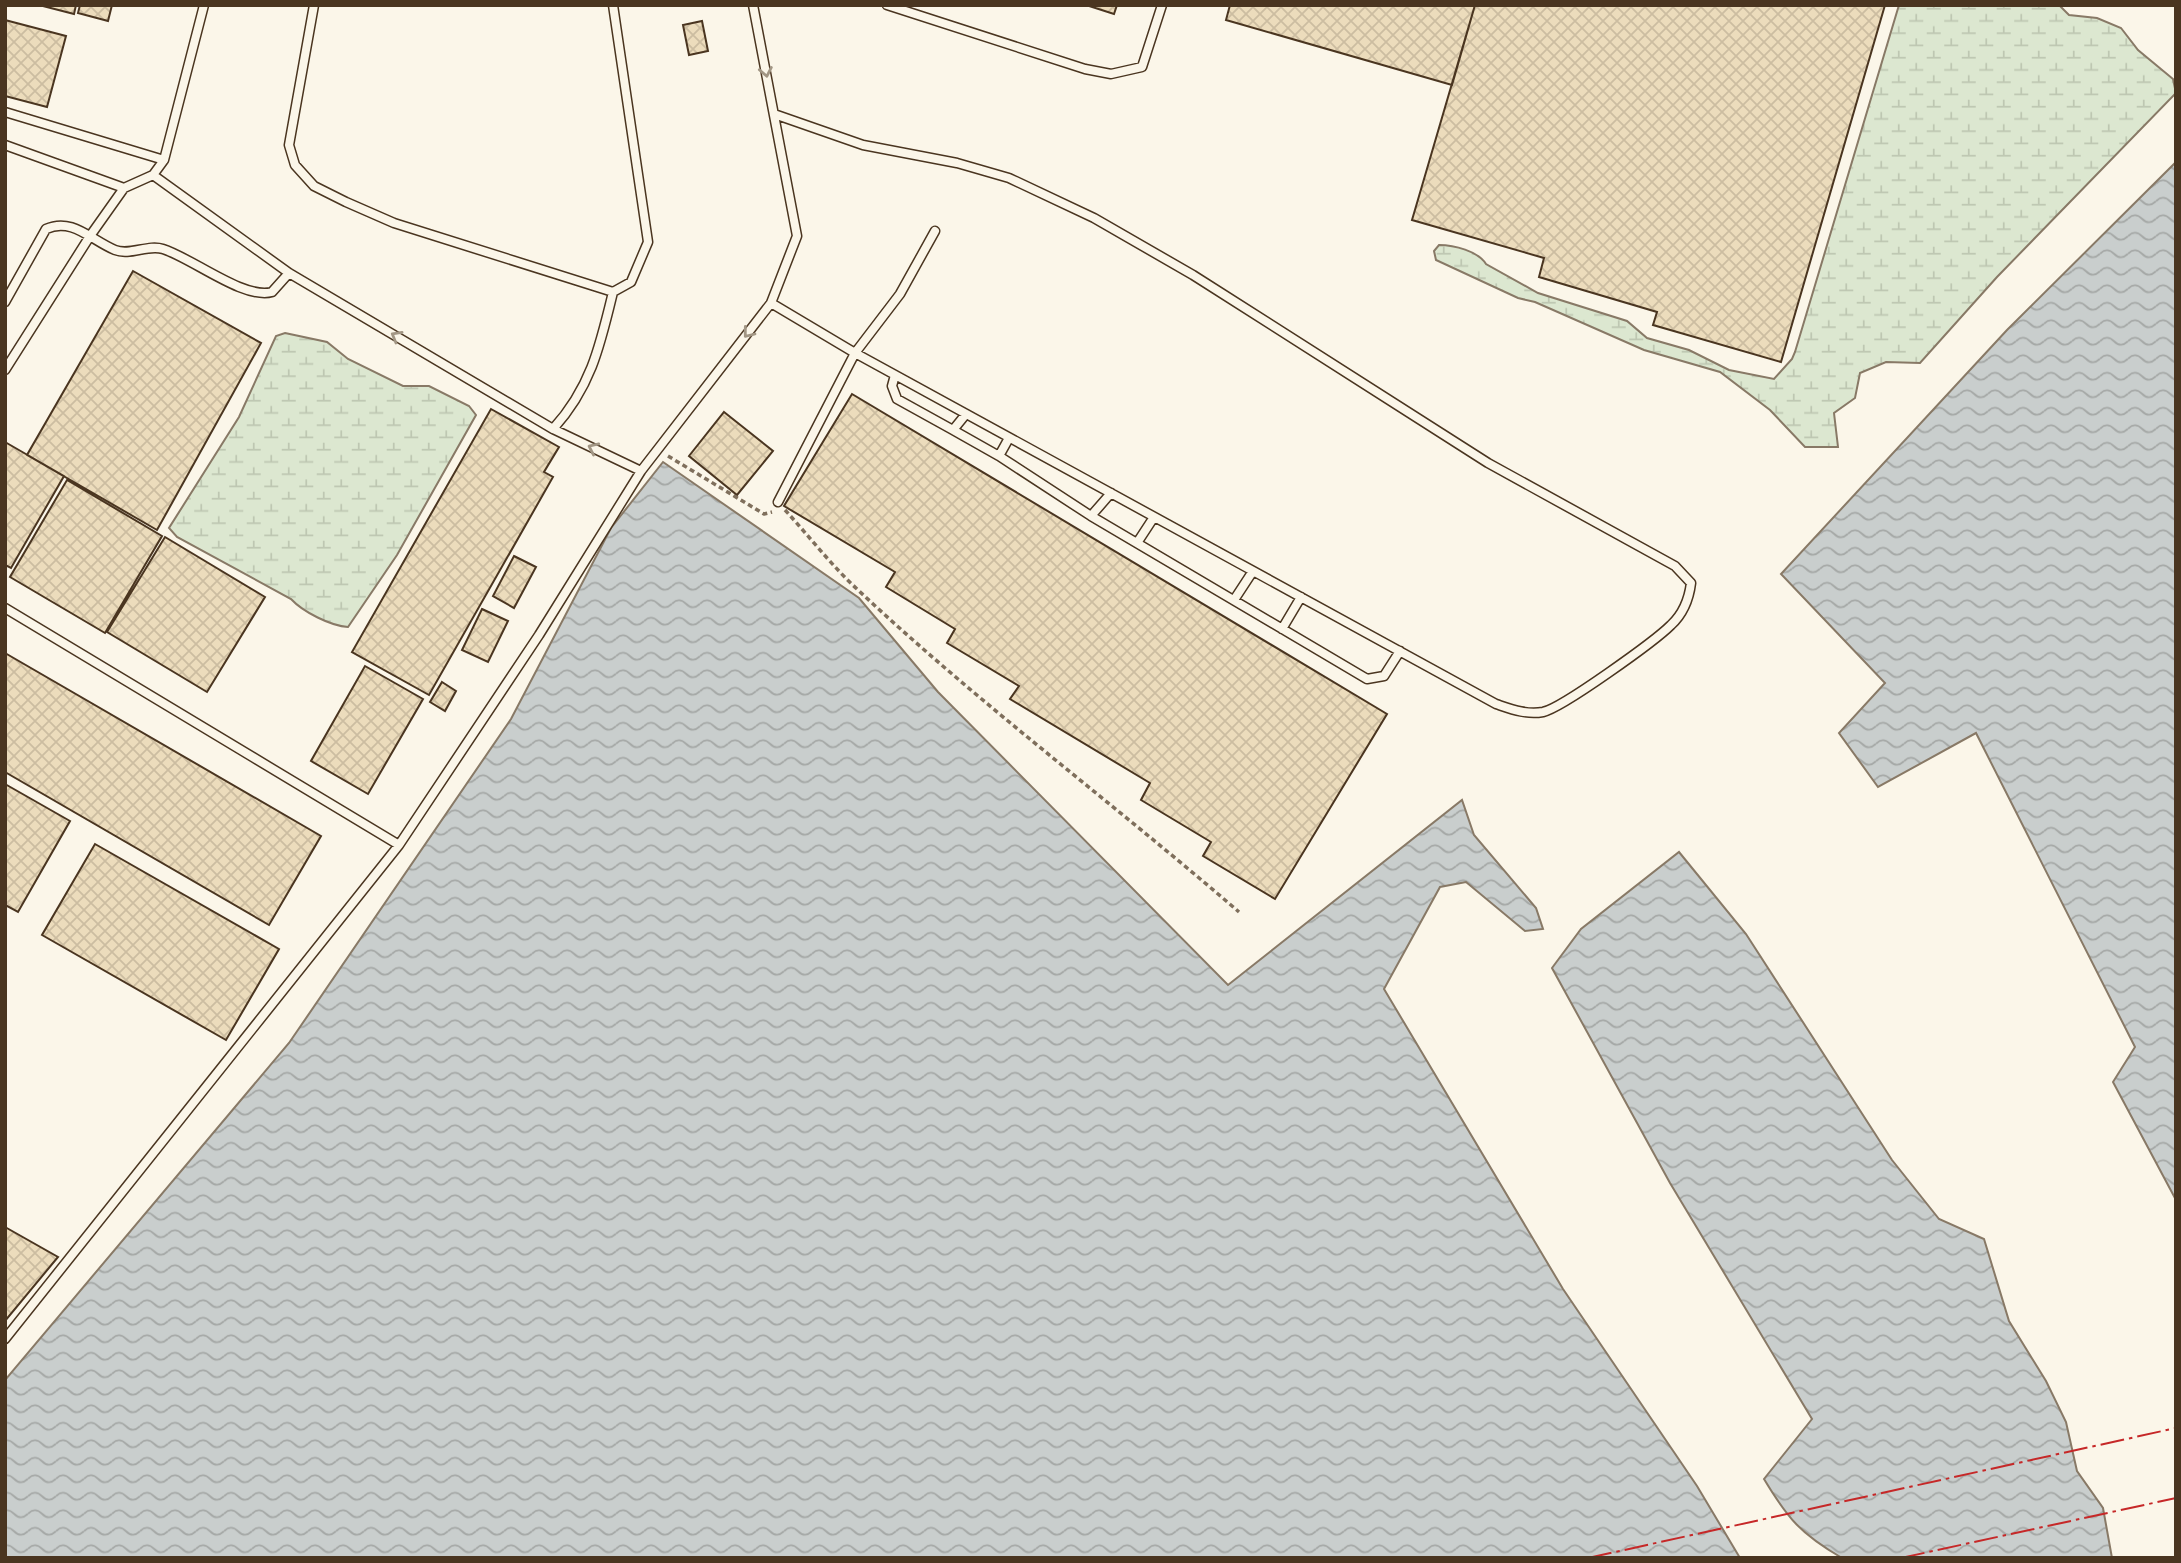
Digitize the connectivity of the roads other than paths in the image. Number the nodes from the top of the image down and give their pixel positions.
1 (204, 5) edge
2 (314, 5) edge
3 (613, 5) edge
4 (753, 5) edge
5 (887, 5) edge
6 (1162, 5) edge
7 (5, 112) edge
8 (774, 114) junction
9 (5, 145) edge
10 (163, 160) junction
11 (153, 175) junction
12 (124, 188) junction
13 (935, 231) dead end
14 (90, 236) junction
15 (289, 273) junction
16 (613, 292) junction
17 (5, 302) edge
18 (771, 303) junction
19 (855, 353) junction
20 (5, 370) edge
21 (895, 375) junction
22 (966, 414) junction
23 (553, 429) junction
24 (953, 430) junction
25 (1009, 438) junction
26 (999, 456) junction
27 (641, 471) junction
28 (1111, 493) junction
29 (778, 502) road end
30 (1091, 516) junction
31 (1154, 517) junction
32 (1137, 543) junction
33 (1253, 571) junction
34 (1301, 597) junction
35 (1234, 600) junction
36 (5, 608) edge
37 (1282, 629) junction
38 (1399, 651) junction
39 (399, 845) junction
40 (5, 1339) edge

1 - 10 lane
2 - 16 lane
3 - 16 lane
4 -> 8 lane
5 - 6 lane
7 - 10 lane
8 - 18 lane
8 - 38 lane
9 - 12 lane
10 - 11 lane
11 - 12 lane
11 - 15 lane
12 - 14 lane
13 - 19 lane
14 - 15 lane
14 - 17 lane
14 - 20 lane
23 -> 15 lane
16 - 23 lane
18 - 19 lane
18 -> 27 lane
19 - 21 lane
19 - 29 lane
21 - 22 lane
21 - 24 lane
22 - 24 lane
22 - 25 lane
27 -> 23 lane
24 - 26 lane
25 - 26 lane
25 - 28 lane
26 - 30 lane
27 - 39 lane
28 - 30 lane
28 - 31 lane
30 - 32 lane
31 - 32 lane
31 - 33 lane
32 - 35 lane
33 - 34 lane
33 - 35 lane
34 - 37 lane
34 - 38 lane
35 - 37 lane
36 - 39 lane
37 - 38 lane
39 - 40 lane

